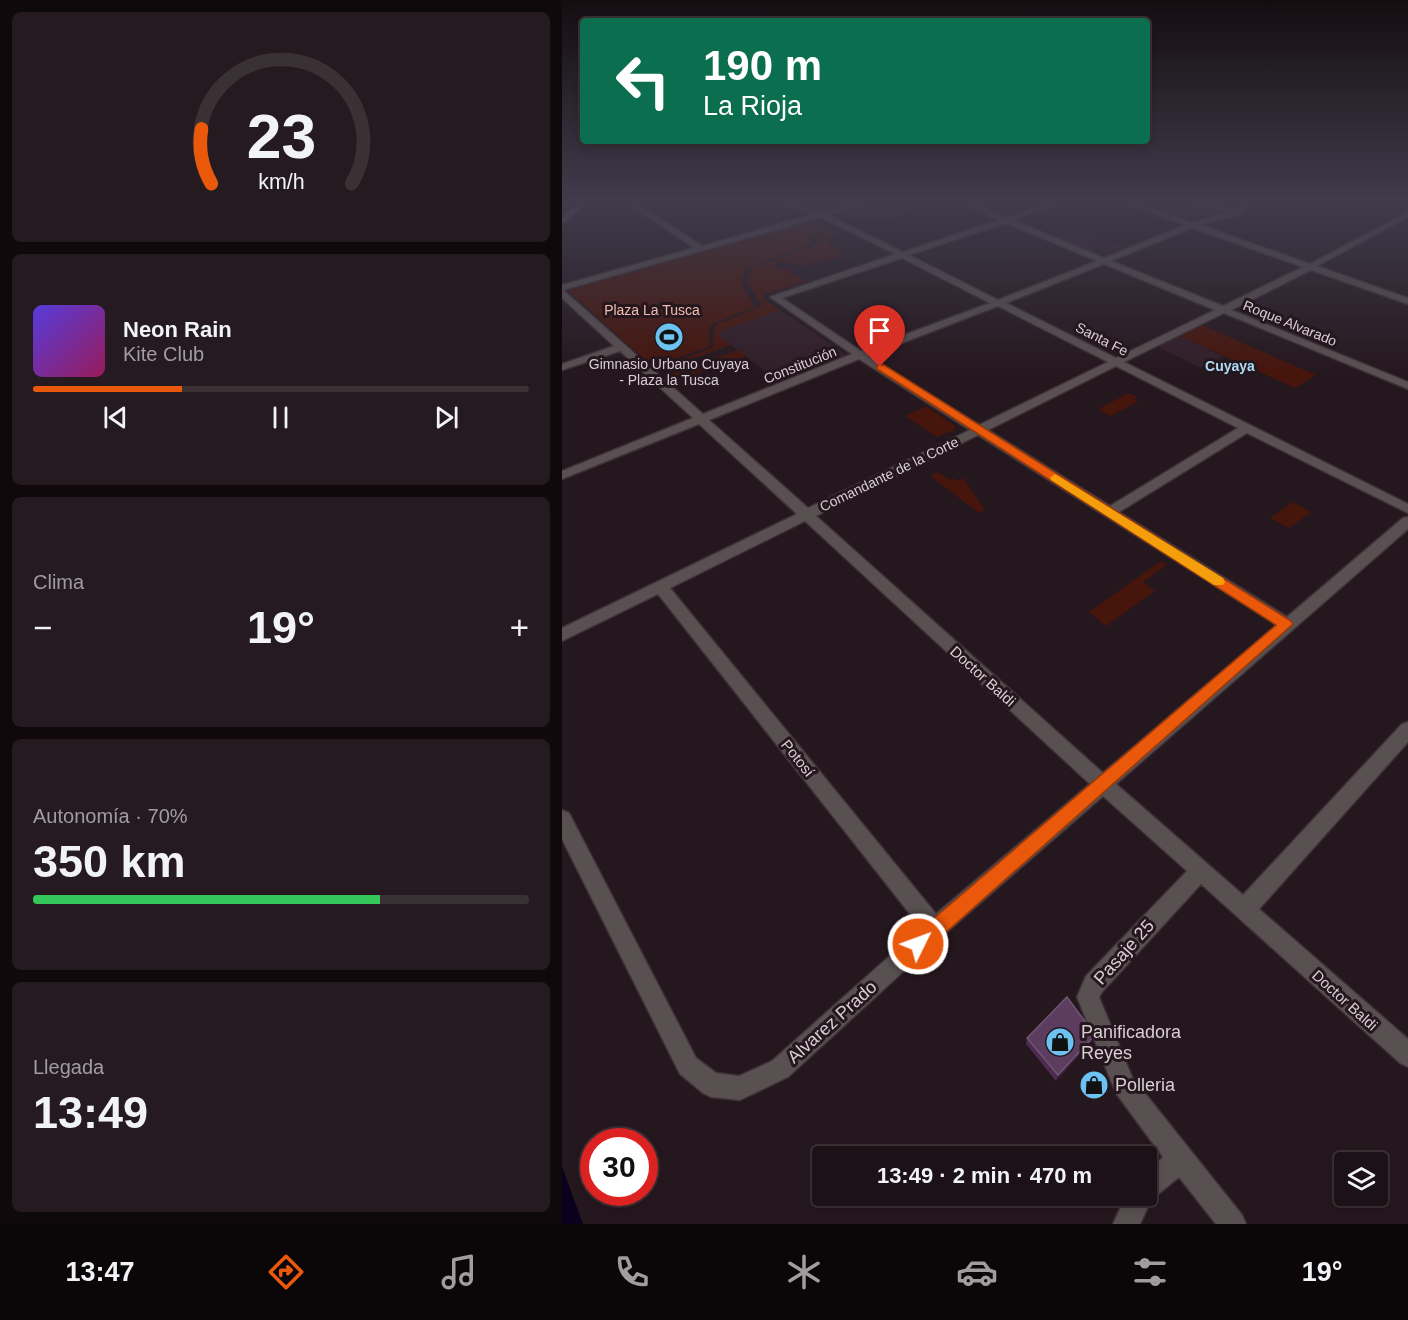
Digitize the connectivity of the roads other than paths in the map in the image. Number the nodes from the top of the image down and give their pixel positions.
1 (665, 259) edge
2 (888, 259) edge
3 (908, 259) edge
4 (1097, 259) edge
5 (1106, 259) edge
6 (1288, 259) edge
7 (1325, 259) edge
8 (1101, 261) junction
9 (1310, 267) junction
10 (562, 288) edge
11 (562, 293) edge
12 (1408, 301) edge
13 (998, 303) junction
14 (1222, 310) junction
15 (622, 347) junction
16 (860, 355) junction
17 (1114, 362) junction
18 (562, 367) edge
19 (1408, 386) edge
20 (700, 419) junction
21 (1246, 428) junction
22 (980, 429) junction
23 (562, 475) edge
24 (1408, 509) edge
25 (1110, 512) junction
26 (805, 515) junction
27 (1408, 521) edge
28 (661, 587) junction
29 (1286, 624) junction
30 (562, 636) edge
31 (1408, 729) edge
32 (1103, 784) junction
33 (562, 819) edge
34 (1200, 871) junction
35 (1244, 910) junction
36 (935, 929) junction
37 (1408, 1055) edge
38 (1180, 1160) junction
39 (1157, 1180) edge
40 (1135, 1206) edge
41 (1126, 1224) edge
42 (1233, 1224) edge

1 - 10 street
2 - 16 street
3 - 13 street, Santa Fe
4 - 8 street, Roque Alvarado
5 - 8 street, Constitución
6 - 9 street
7 - 9 street, Comandante de la Corte
8 - 13 street, Constitución
8 - 14 street, Roque Alvarado
9 - 12 street
9 - 14 street, Comandante de la Corte
11 - 15 street, Doctor Baldi
13 - 16 street, Constitución
13 - 17 street, Santa Fe
14 - 17 street, Comandante de la Corte
14 - 19 street, Roque Alvarado
15 - 18 street
15 - 20 street, Doctor Baldi
16 - 20 street, Constitución
16 - 22 street
17 - 21 street, Santa Fe
17 - 22 street, Comandante de la Corte
20 - 23 street, Constitución
20 - 26 street, Doctor Baldi
21 - 24 street, Santa Fe
21 - 25 street
22 - 25 street
22 - 26 street, Comandante de la Corte
25 - 29 street
26 - 28 street, Comandante de la Corte
26 - 32 street, Doctor Baldi
27 - 29 street, Alvarez Prado
28 - 30 street, Comandante de la Corte
28 - 36 street, Potosí
29 - 32 street, Alvarez Prado
31 - 35 street
32 - 34 street, Doctor Baldi
32 - 36 street, Alvarez Prado
33 - 36 street, Alvarez Prado
34 - 35 street, Doctor Baldi
34 - 38 street, Pasaje 25
35 - 37 street, Doctor Baldi
38 - 39 street
38 - 42 street
40 - 41 street

